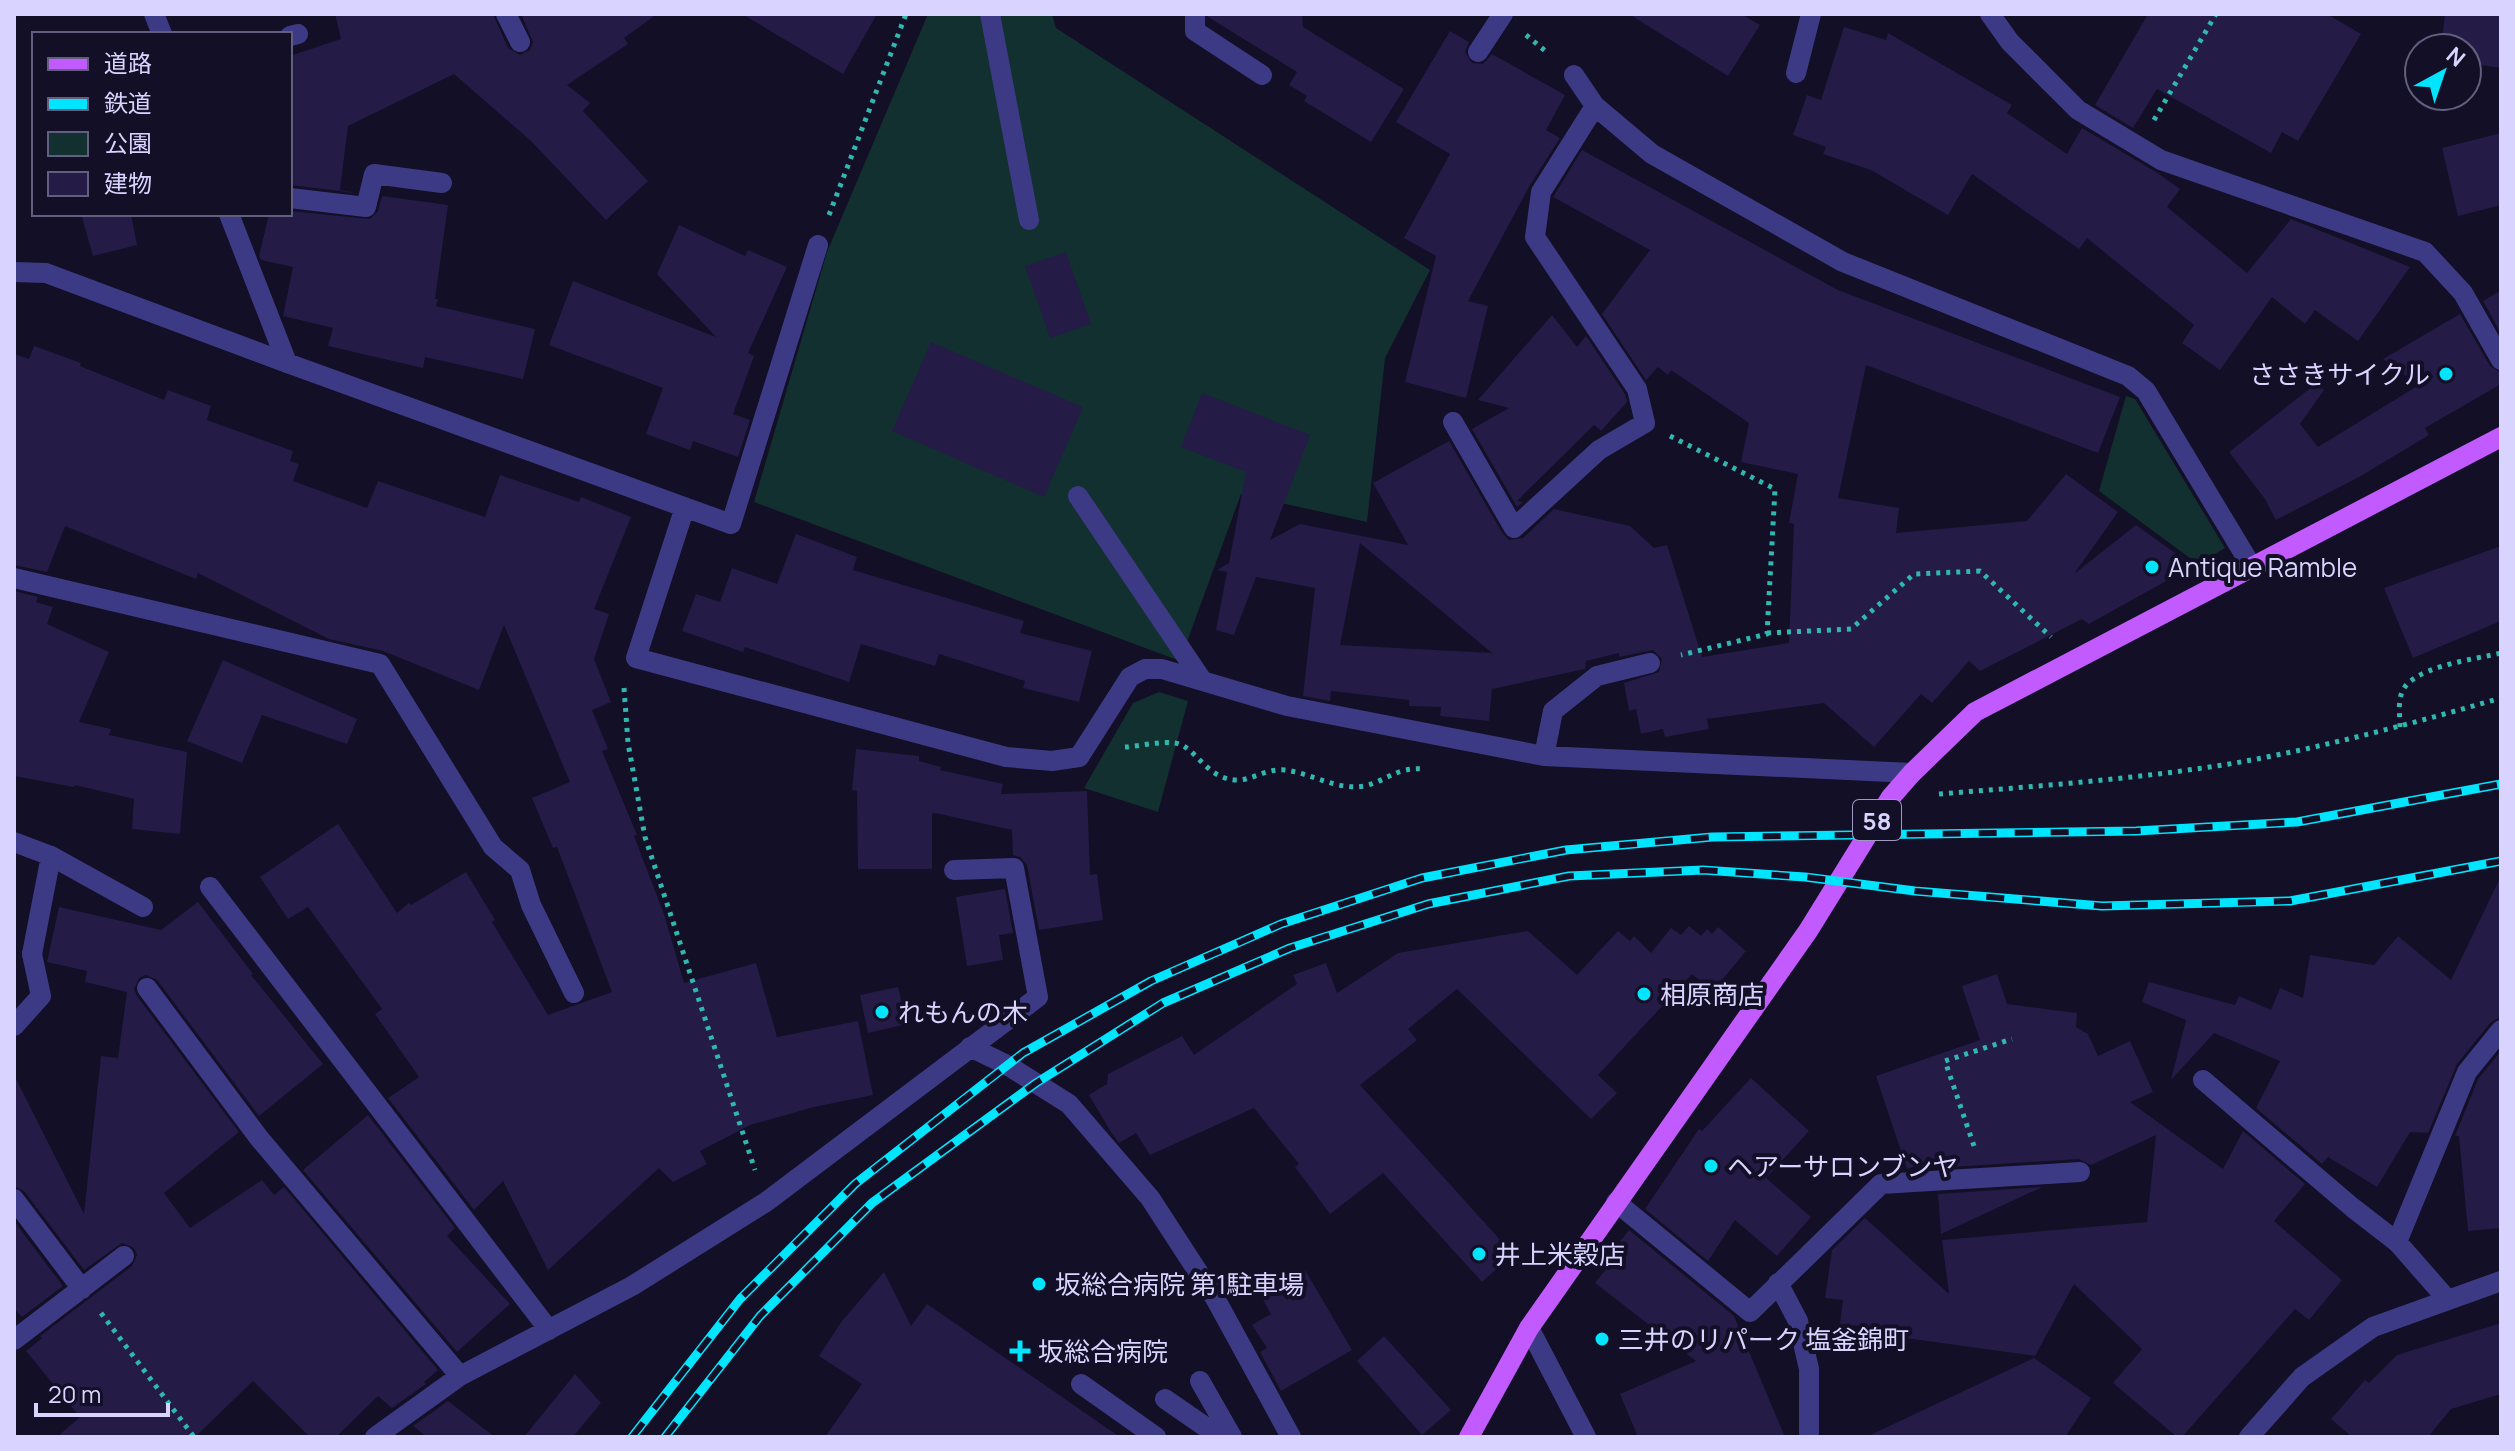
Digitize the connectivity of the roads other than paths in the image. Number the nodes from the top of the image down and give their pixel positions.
1 (506, 14) edge
2 (990, 14) edge
3 (1195, 14) edge
4 (1503, 14) edge
5 (1811, 14) edge
6 (1990, 14) edge
7 (520, 42) dead end
8 (1478, 52) dead end
9 (1796, 73) dead end
10 (1262, 75) dead end
11 (1574, 75) road end
12 (1595, 106) junction
13 (442, 183) dead end
14 (292, 198) edge
15 (230, 216) edge
16 (1029, 220) dead end
17 (818, 245) road end
18 (14, 272) edge
19 (2501, 360) edge
20 (287, 363) junction
21 (1453, 422) dead end
22 (2501, 437) edge
23 (1078, 496) dead end
24 (685, 507) junction
25 (2252, 567) junction
26 (14, 578) edge
27 (1650, 663) road end
28 (1202, 680) junction
29 (1544, 756) junction
30 (1912, 773) junction
31 (14, 842) edge
32 (51, 856) junction
33 (954, 870) dead end
34 (210, 887) dead end
35 (143, 907) dead end
36 (147, 988) dead end
37 (574, 993) dead end
38 (14, 1026) edge
39 (2501, 1030) edge
40 (970, 1047) junction
41 (2203, 1080) dead end
42 (2080, 1172) dead end
43 (14, 1199) edge
44 (1616, 1202) junction
45 (2397, 1242) junction
46 (124, 1256) dead end
47 (2501, 1281) edge
48 (1778, 1283) junction
49 (82, 1289) junction
50 (2447, 1299) junction
51 (1529, 1328) junction
52 (549, 1330) junction
53 (14, 1340) edge
54 (460, 1376) junction
55 (1200, 1381) dead end
56 (1081, 1384) dead end
57 (1165, 1399) dead end
58 (1809, 1433) dead end
59 (375, 1437) edge
60 (1156, 1437) edge
61 (1220, 1437) edge
62 (1232, 1437) edge
63 (1291, 1437) edge
64 (1469, 1437) edge
65 (1586, 1437) edge
66 (2249, 1437) edge

1 - 7 street
2 - 16 street
3 - 10 street
4 - 8 street
5 - 9 street
6 - 19 street
11 - 12 street
12 - 21 street
12 - 25 street
13 - 14 street
15 - 20 street
17 - 24 street
18 - 20 street
20 - 24 street
22 - 25 main road, 58
23 - 28 street
24 - 28 street
25 - 30 main road, 58
26 - 37 street
27 - 29 street
28 - 29 street
29 - 30 street
30 - 44 main road, 58
31 - 32 street
32 - 35 street
32 - 38 street
33 - 40 street
34 - 52 street
36 - 54 street
39 - 45 street
40 - 52 street
40 - 63 street
41 - 45 street
42 - 48 street
43 - 49 street
44 - 48 street
44 - 51 main road, 58
45 - 50 street
46 - 49 street
47 - 50 street
48 - 58 street
49 - 53 street
50 - 66 street
51 - 64 main road, 58
51 - 65 street
52 - 54 street
54 - 59 street
55 - 62 street
56 - 60 street
57 - 61 street

